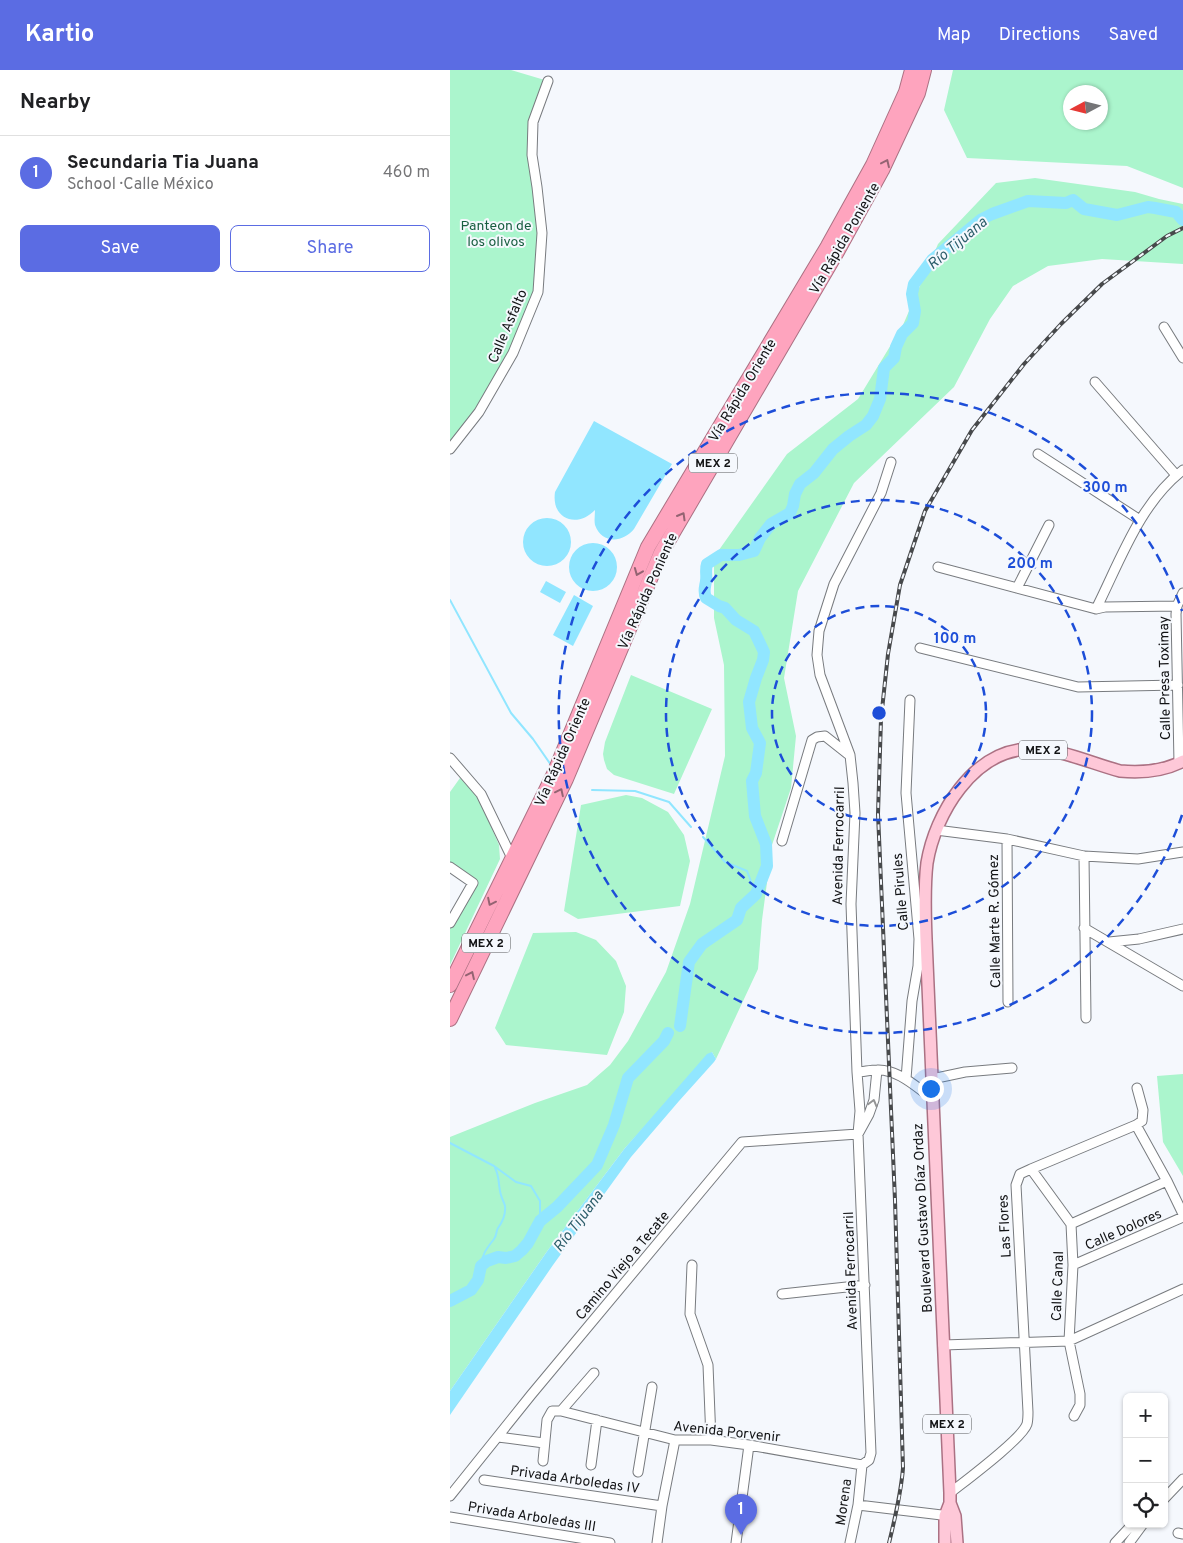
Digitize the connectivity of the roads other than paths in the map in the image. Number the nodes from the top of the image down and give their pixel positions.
1 (912, 70) edge
2 (924, 70) edge
3 (548, 81) dead end
4 (1164, 327) dead end
5 (1183, 358) edge
6 (1095, 382) dead end
7 (450, 449) edge
8 (1038, 454) dead end
9 (891, 462) dead end
10 (1180, 473) edge
11 (1140, 520) junction
12 (1049, 525) dead end
13 (938, 567) dead end
14 (1018, 588) junction
15 (1183, 593) edge
16 (1177, 606) junction
17 (1096, 609) junction
18 (920, 648) dead end
19 (1178, 685) junction
20 (910, 700) dead end
21 (850, 755) junction
22 (450, 758) edge
23 (1181, 762) edge
24 (936, 830) junction
25 (1007, 839) junction
26 (782, 841) dead end
27 (1183, 852) edge
28 (1084, 856) junction
29 (512, 858) junction
30 (450, 867) edge
31 (450, 923) edge
32 (1084, 928) junction
33 (1183, 929) edge
34 (922, 939) junction
35 (1109, 942) junction
36 (450, 985) edge
37 (1183, 986) edge
38 (1008, 1002) dead end
39 (1086, 1018) dead end
40 (450, 1019) edge
41 (1012, 1068) dead end
42 (877, 1070) junction
43 (857, 1072) junction
44 (932, 1079) junction
45 (906, 1080) junction
46 (1137, 1088) dead end
47 (932, 1098) junction
48 (1136, 1125) junction
49 (858, 1134) junction
50 (1030, 1169) junction
51 (1167, 1181) junction
52 (1183, 1216) edge
53 (1071, 1224) junction
54 (692, 1264) dead end
55 (1073, 1265) junction
56 (865, 1285) junction
57 (1183, 1289) edge
58 (782, 1294) dead end
59 (1068, 1342) junction
60 (1025, 1343) junction
61 (943, 1345) junction
62 (594, 1373) dead end
63 (652, 1387) dead end
64 (562, 1411) junction
65 (1074, 1416) dead end
66 (597, 1420) junction
67 (644, 1432) junction
68 (498, 1437) junction
69 (675, 1440) junction
70 (711, 1440) junction
71 (544, 1443) junction
72 (749, 1445) junction
73 (543, 1461) dead end
74 (591, 1465) dead end
75 (862, 1465) junction
76 (638, 1472) dead end
77 (1183, 1479) edge
78 (484, 1480) dead end
79 (1168, 1495) edge
80 (450, 1496) edge
81 (950, 1498) junction
82 (858, 1505) junction
83 (662, 1506) junction
84 (950, 1516) junction
85 (450, 1517) edge
86 (1129, 1528) edge
87 (1140, 1528) edge
88 (610, 1543) edge
89 (658, 1543) edge
90 (736, 1543) edge
91 (850, 1543) edge
92 (945, 1543) edge
93 (957, 1543) edge
94 (1115, 1543) edge
95 (1129, 1543) edge

1 -> 29 highway, Vía Rápida Oriente / MEX 2
40 -> 2 highway, Vía Rápida Poniente / MEX 2
3 - 7 street, Calle Asfalto
4 - 5 street
6 - 10 street
8 - 11 street
9 - 21 street, Avenida Ferrocarril
10 - 11 street
11 - 17 street
12 - 14 street
13 - 14 street
14 - 17 street
15 - 16 street, Calle Presa Toximay
16 - 17 street
16 - 19 street, Calle Presa Toximay
18 - 19 street
19 - 23 street, Calle Presa Toximay
20 - 34 street, Calle Pirules
21 - 26 street
21 - 43 street, Avenida Ferrocarril
22 - 29 street
23 - 24 main road, Boulevard Gustavo Díaz Ordaz / MEX 2
24 - 25 street
24 - 34 main road, Boulevard Gustavo Díaz Ordaz / MEX 2
25 - 28 street
25 - 38 street, Calle Marte R. Gómez
27 - 28 street
28 - 32 street
29 -> 36 highway, Vía Rápida Oriente / MEX 2
30 - 31 street
32 - 35 street
32 - 39 street
33 - 35 street
34 - 44 main road, Boulevard Gustavo Díaz Ordaz / MEX 2
34 - 45 street, Calle Pirules
35 - 37 street
41 - 44 street
42 - 43 street
42 - 45 street
49 -> 42 street
43 - 49 street, Avenida Ferrocarril
44 - 47 main road, Boulevard Gustavo Díaz Ordaz / MEX 2
45 - 47 street
46 - 48 street
47 - 61 main road, Boulevard Gustavo Díaz Ordaz / MEX 2
48 - 50 street, Las Flores
48 - 51 street
49 - 56 street, Avenida Ferrocarril
49 - 68 street, Camino Viejo a Tecate
50 - 53 street
50 - 60 street, Las Flores
51 - 52 street
51 - 53 street
52 - 55 street, Calle Dolores
53 - 55 street, Calle Canal
54 - 70 street
55 - 59 street, Calle Canal
56 - 58 street
56 - 75 street, Avenida Ferrocarril
57 - 59 street
59 - 60 street
59 - 65 street, Calle Canal
60 - 61 street
60 - 81 street, Las Flores
61 - 81 main road, Boulevard Gustavo Díaz Ordaz / MEX 2
62 - 64 street
63 - 67 street
64 - 66 street, Avenida Porvenir
64 - 71 street
66 - 67 street, Avenida Porvenir
66 - 74 street
67 - 69 street, Avenida Porvenir
67 - 76 street
68 - 71 street
68 - 80 street, Camino Viejo a Tecate
69 - 70 street, Avenida Porvenir
69 - 83 street
70 - 72 street, Avenida Porvenir
71 - 73 street
72 - 75 street, Avenida Porvenir
72 - 90 street
75 - 82 street, Morena
77 - 79 street
78 - 83 street, Privada Arboledas IV
81 - 84 main road, Boulevard Gustavo Díaz Ordaz / MEX 2
82 - 84 street
82 - 91 street, Morena
83 - 89 street
84 - 92 main road, Boulevard Gustavo Díaz Ordaz / MEX 2
84 - 93 main road, Boulevard Gustavo Díaz Ordaz / MEX 2
85 - 88 street, Privada Arboledas III
86 - 94 street
87 - 95 street

